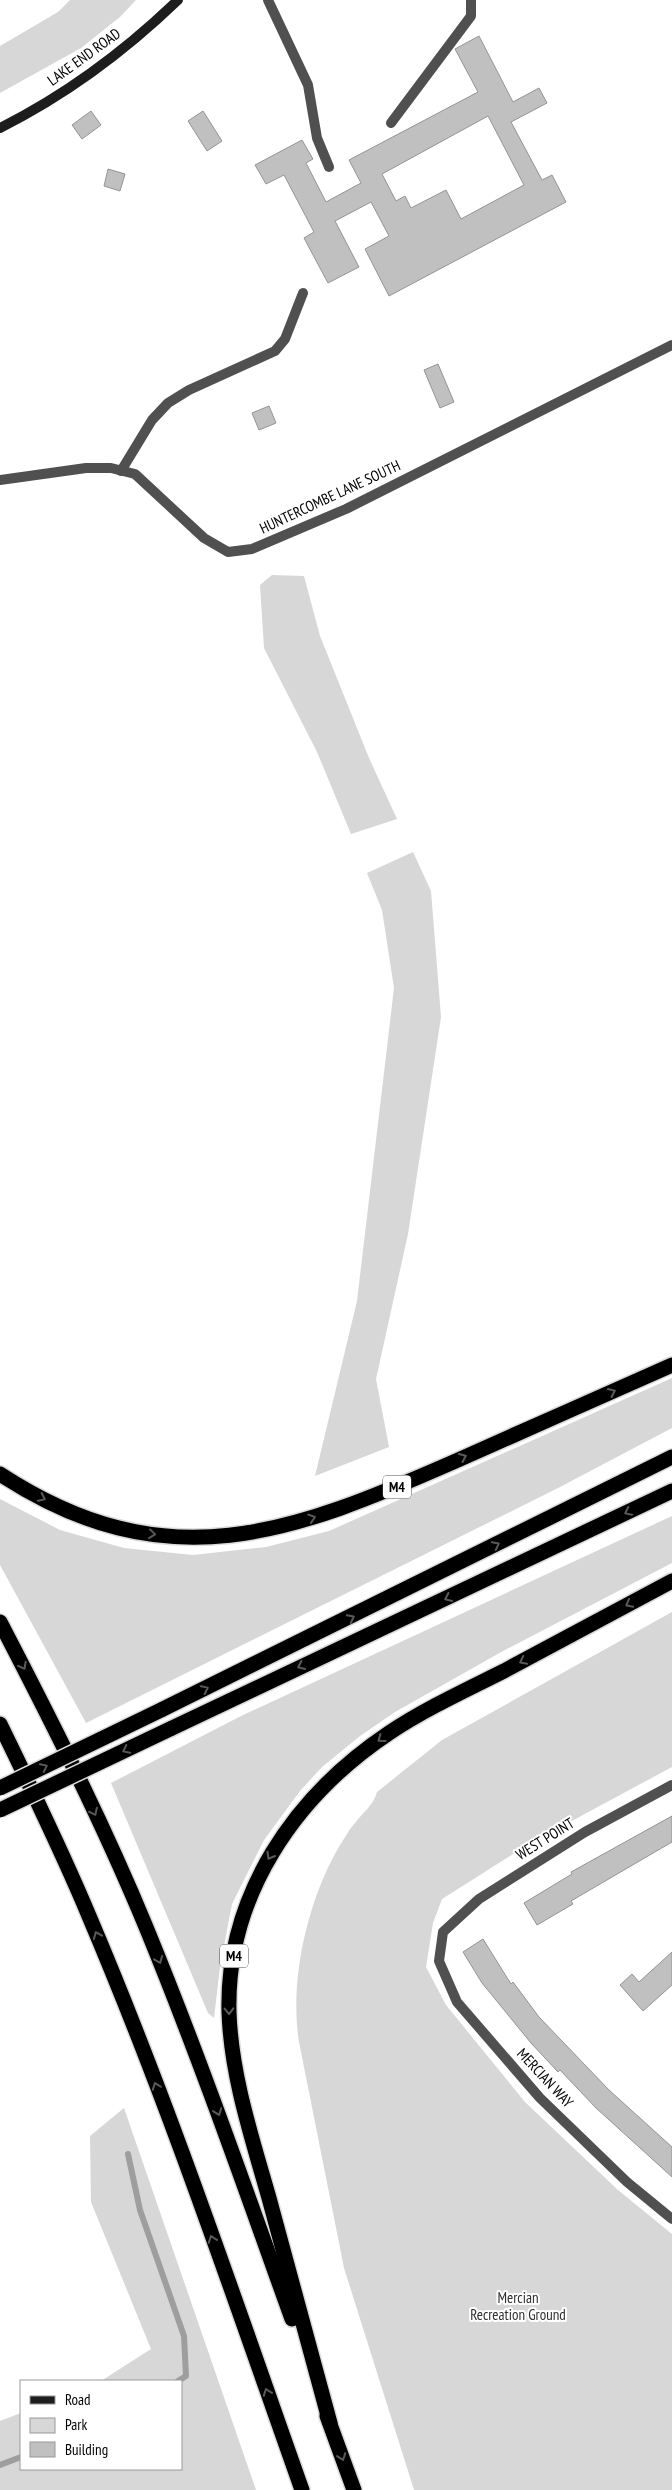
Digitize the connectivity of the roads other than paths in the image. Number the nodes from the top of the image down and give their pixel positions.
1 (178, 0) edge
2 (268, 0) edge
3 (471, 0) edge
4 (391, 123) dead end
5 (0, 128) edge
6 (329, 167) dead end
7 (304, 293) dead end
8 (672, 345) edge
9 (121, 471) junction
10 (0, 480) edge
11 (672, 1365) edge
12 (672, 1457) edge
13 (0, 1474) edge
14 (672, 1491) edge
15 (672, 1581) edge
16 (0, 1622) edge
17 (0, 1724) edge
18 (672, 1785) edge
19 (0, 1788) edge
20 (0, 1810) edge
21 (443, 1932) joint
22 (672, 2219) edge
23 (330, 2423) junction
24 (302, 2490) edge
25 (354, 2490) edge

1 - 5 main road, LAKE END ROAD
2 - 6 street
3 - 4 street
7 - 9 street
8 - 9 street, HUNTERCOMBE LANE SOUTH
9 - 10 street, HUNTERCOMBE LANE SOUTH
13 -> 11 highway, M4
19 -> 12 highway, bridge
14 -> 20 highway, bridge
15 -> 23 highway, M4
16 -> 23 highway, M4
24 -> 17 highway
18 - 21 street, WEST POINT
21 - 22 street, MERCIAN WAY
23 -> 25 highway, M4

